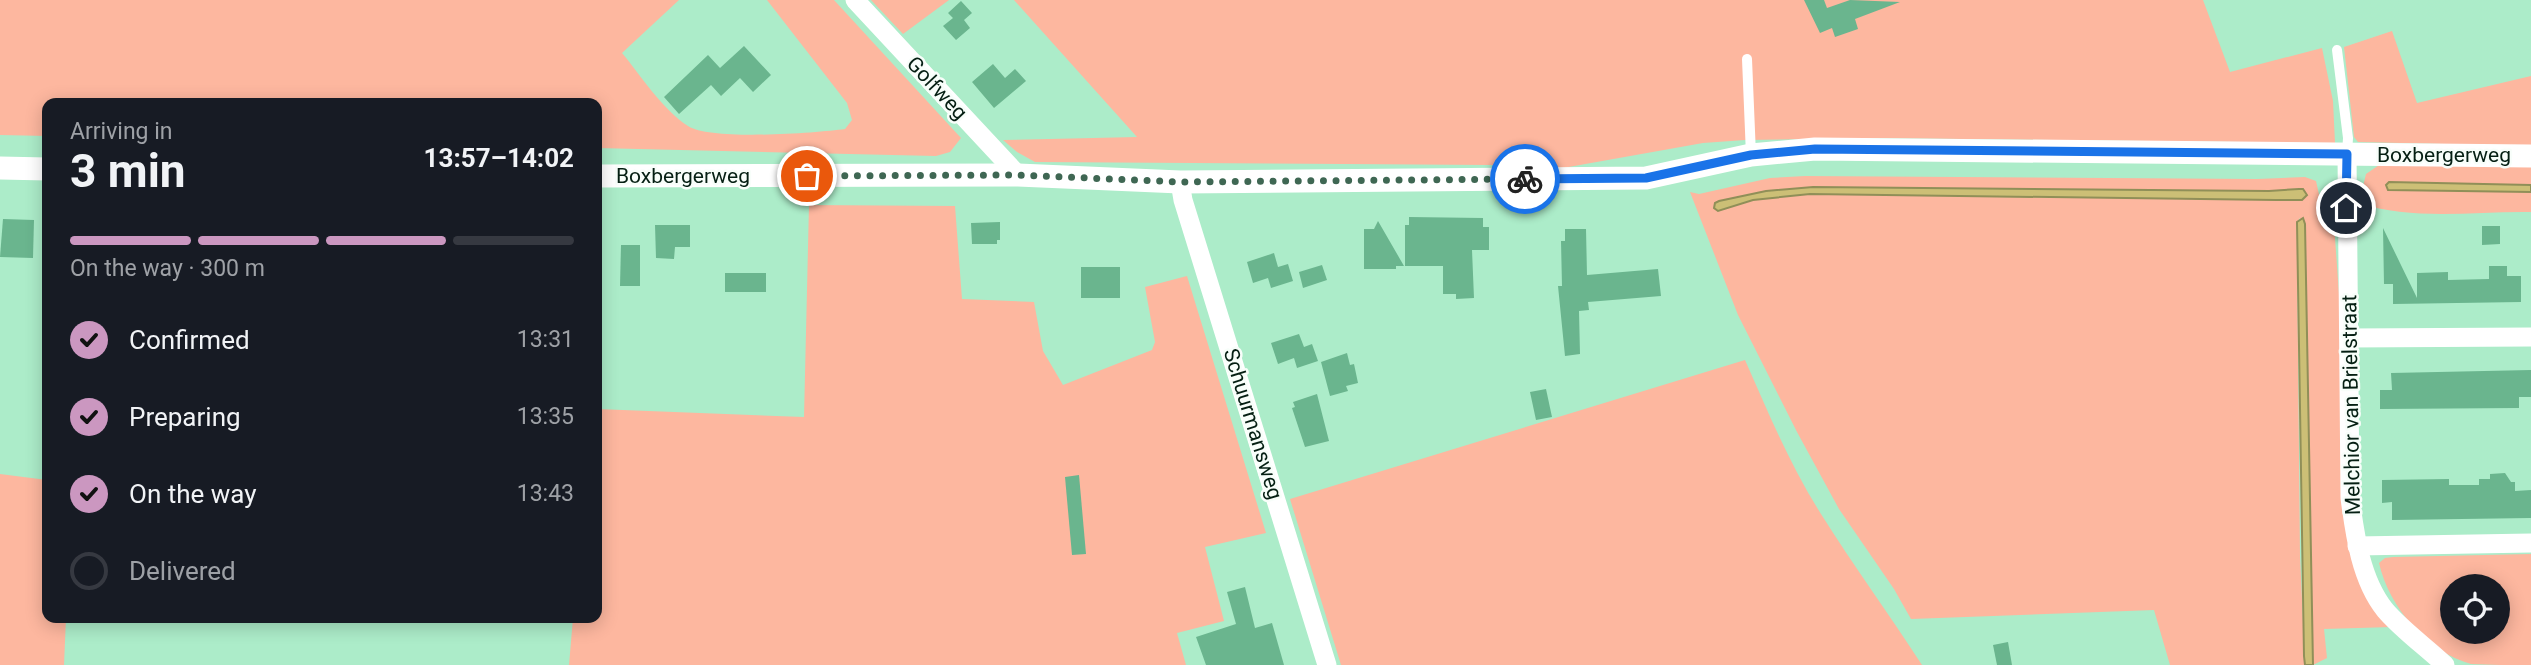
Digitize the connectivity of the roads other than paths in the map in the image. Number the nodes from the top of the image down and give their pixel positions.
1 (855, 0) edge
2 (2337, 50) dead end
3 (1747, 59) dead end
4 (2347, 154) junction
5 (1751, 155) junction
6 (2531, 156) edge
7 (0, 168) edge
8 (42, 169) edge
9 (1018, 175) junction
10 (602, 176) edge
11 (1180, 182) junction
12 (2349, 338) junction
13 (2531, 338) edge
14 (2531, 543) edge
15 (2357, 546) junction
16 (1327, 665) edge
17 (2445, 665) edge

1 - 9 street, Golfweg
2 - 4 lane
3 - 5 lane
4 - 5 street, Boxbergerweg
4 - 6 street, Boxbergerweg
4 - 12 street, Melchior van Brielstraat
5 - 11 street, Boxbergerweg
7 - 8 street
9 - 10 street, Boxbergerweg
9 - 11 street, Boxbergerweg
11 - 16 street, Schuurmansweg
12 - 13 street
12 - 15 street, Melchior van Brielstraat
14 - 15 street
15 - 17 street, Melchior van Brielstraat

